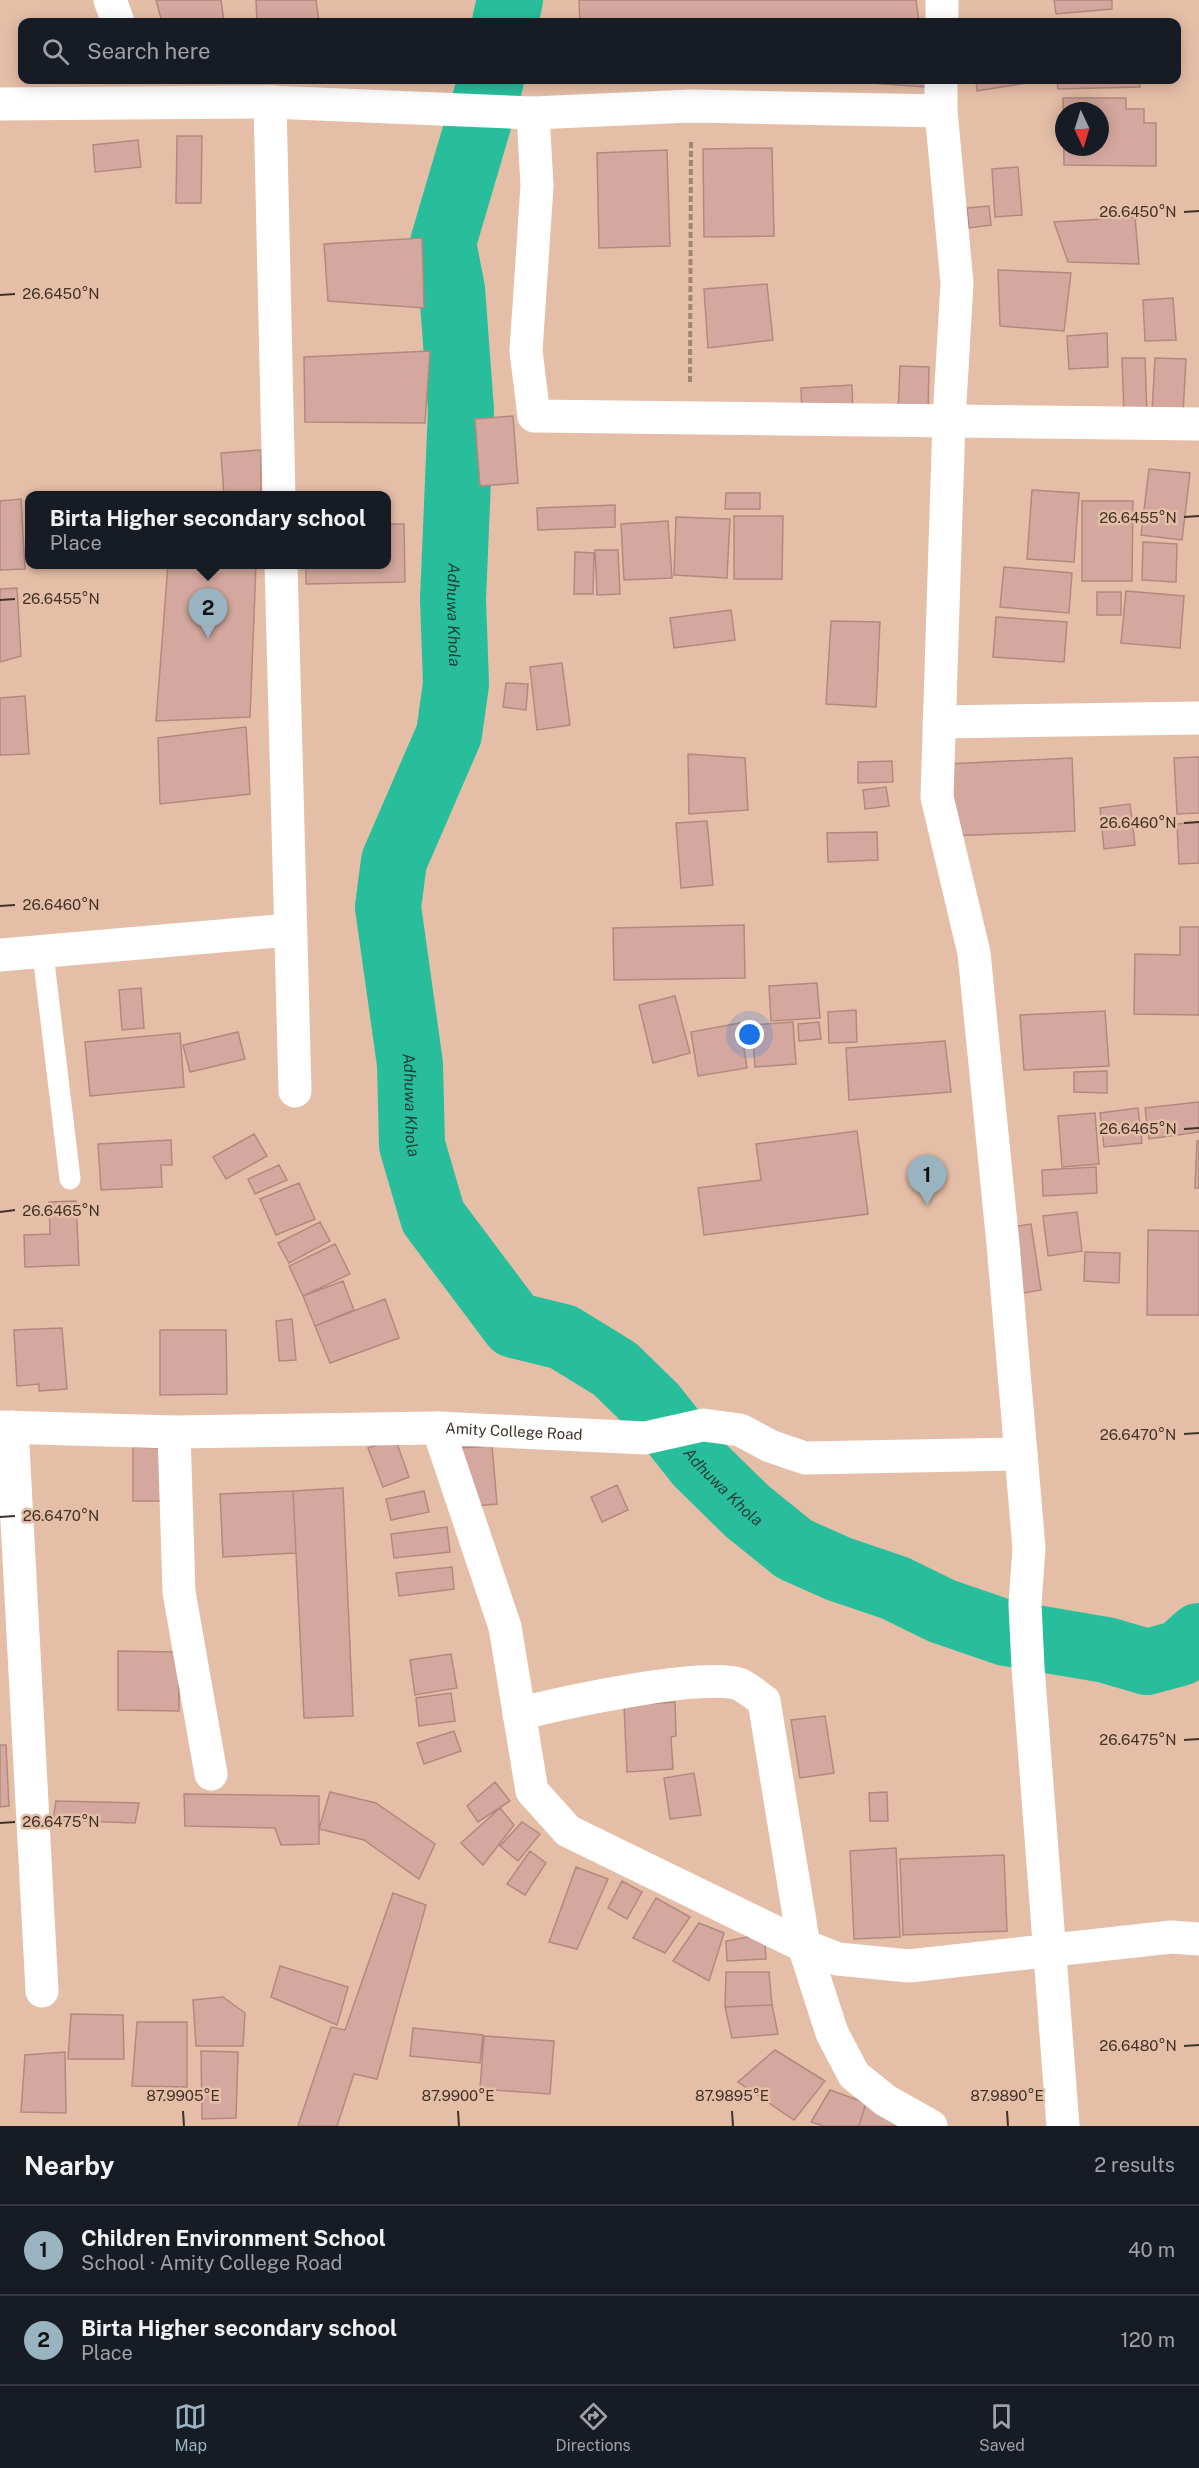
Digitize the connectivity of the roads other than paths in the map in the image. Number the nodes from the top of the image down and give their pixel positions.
1 (110, 0) edge
2 (942, 0) edge
3 (117, 18) edge
4 (942, 18) edge
5 (137, 92) edge
6 (941, 95) edge
7 (270, 102) junction
8 (0, 104) edge
9 (533, 113) junction
10 (949, 420) junction
11 (1199, 424) edge
12 (279, 491) edge
13 (280, 569) edge
14 (1199, 718) edge
15 (939, 722) junction
16 (289, 930) junction
17 (43, 954) junction
18 (0, 955) edge
19 (295, 1091) dead end
20 (70, 1179) dead end
21 (6, 1427) edge
22 (438, 1428) junction
23 (174, 1432) junction
24 (1021, 1454) junction
25 (519, 1714) junction
26 (211, 1774) dead end
27 (1199, 1939) edge
28 (804, 1946) junction
29 (1049, 1950) junction
30 (42, 1991) dead end
31 (931, 2126) edge
32 (1063, 2126) edge

1 - 3 street
2 - 4 street
5 - 7 street
5 - 8 street
6 - 9 street
6 - 10 street
7 - 9 street
7 - 12 street
9 - 10 street
10 - 11 street
10 - 15 street
13 - 16 street
14 - 15 street
15 - 24 street
16 - 17 street
16 - 19 street
17 - 18 street
17 - 20 lane
21 - 23 street, Amity College Road
21 - 30 street
22 - 23 street, Amity College Road
22 - 24 street, Amity College Road
22 - 25 street
23 - 26 street
24 - 29 street
25 - 28 street
25 - 28 street
27 - 29 street
28 - 29 street
28 - 31 street
29 - 32 street

